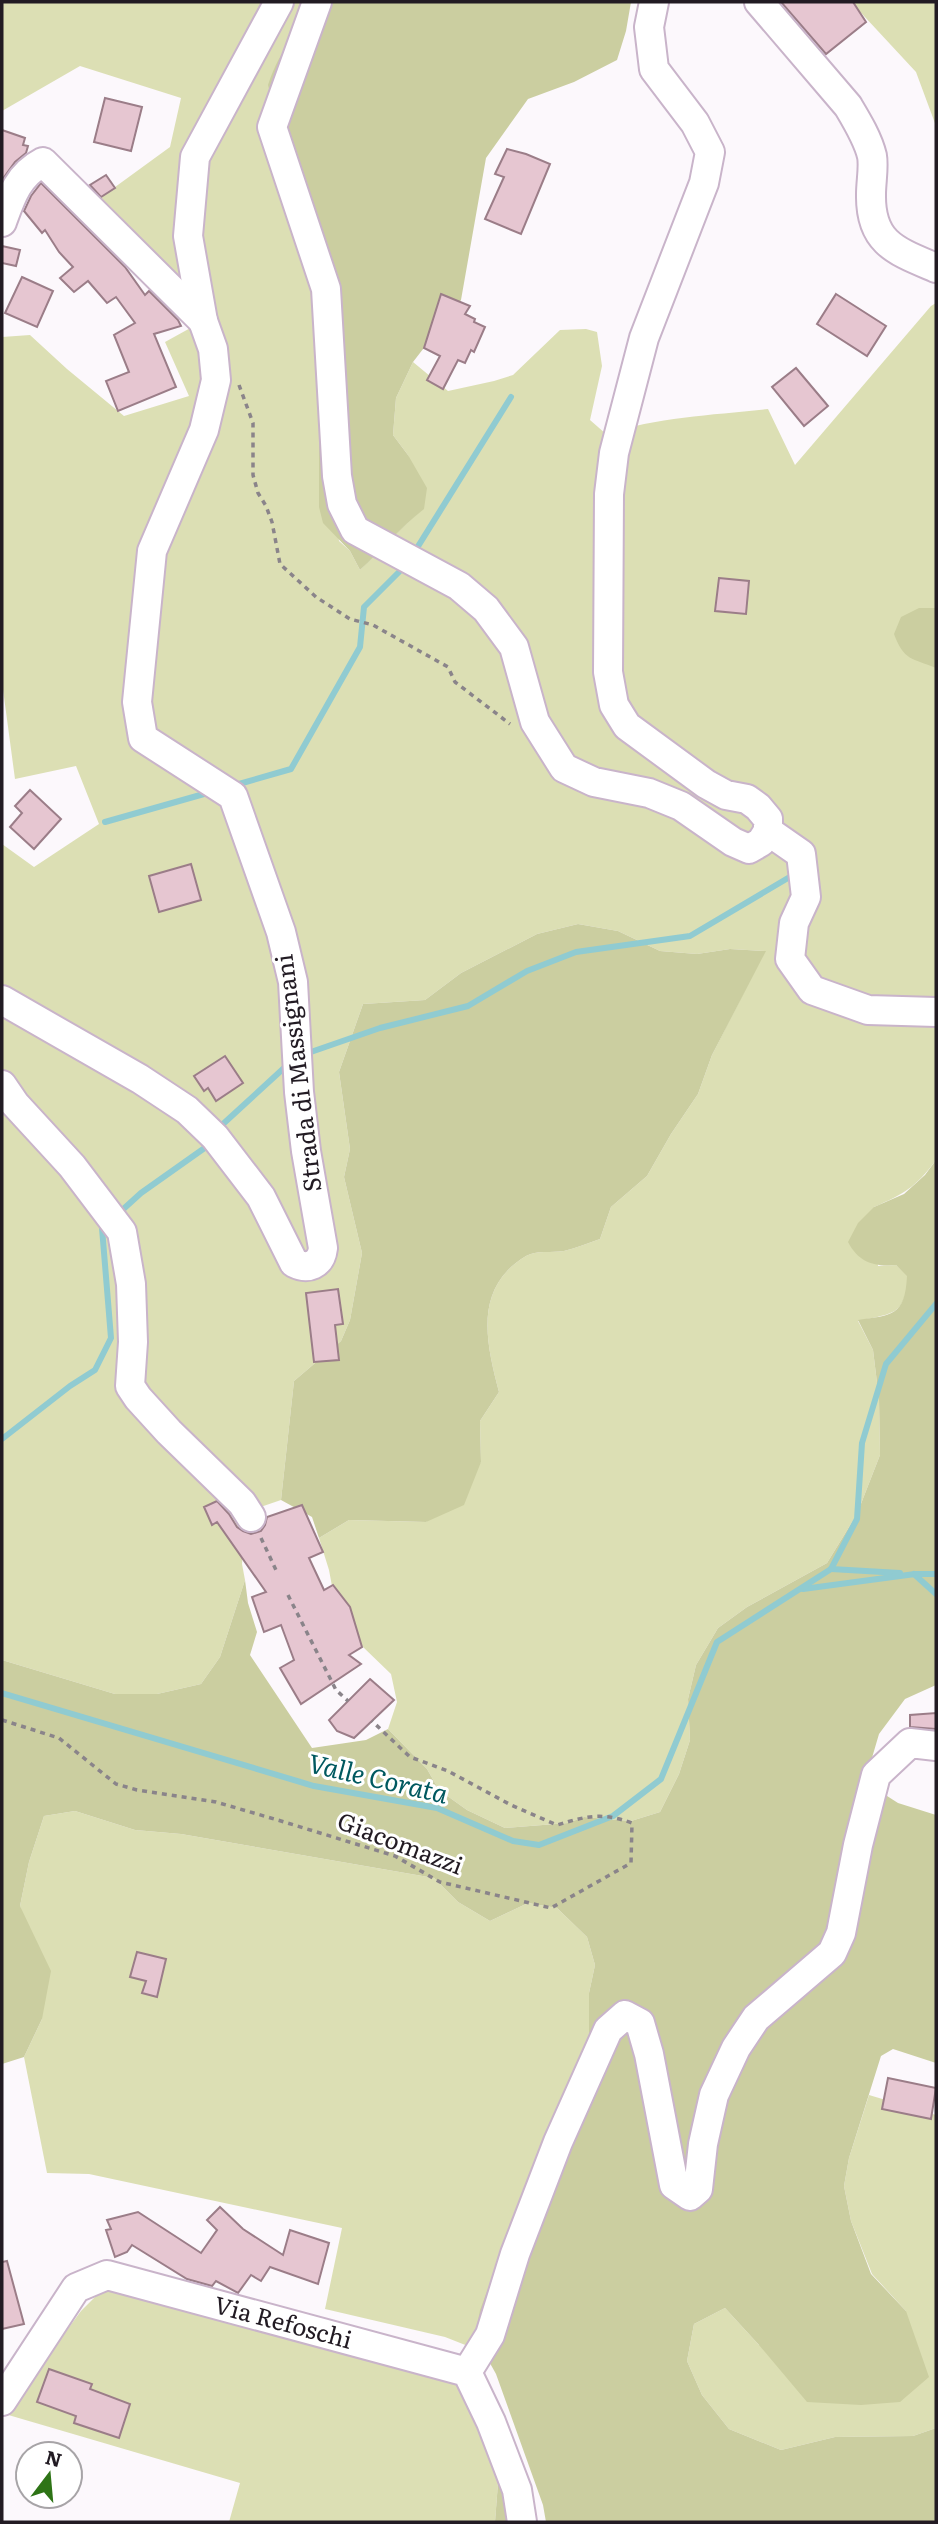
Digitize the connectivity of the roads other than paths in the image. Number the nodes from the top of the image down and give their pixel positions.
1 (279, 2) edge
2 (317, 2) edge
3 (654, 2) edge
4 (760, 2) edge
5 (2, 222) edge
6 (936, 268) edge
7 (203, 321) junction
8 (764, 836) junction
9 (2, 1000) edge
10 (936, 1012) edge
11 (2, 1085) edge
12 (251, 1517) road end
13 (936, 1746) edge
14 (467, 2372) junction
15 (2, 2401) edge
16 (522, 2522) edge

1 - 7 street, Strada di Massignani
2 - 8 street
3 - 8 street
4 - 6 street
5 - 7 street
7 - 9 street, Strada di Massignani
8 - 10 street
11 - 12 street
13 - 14 street
14 - 15 street, Via Refoschi
14 - 16 street

